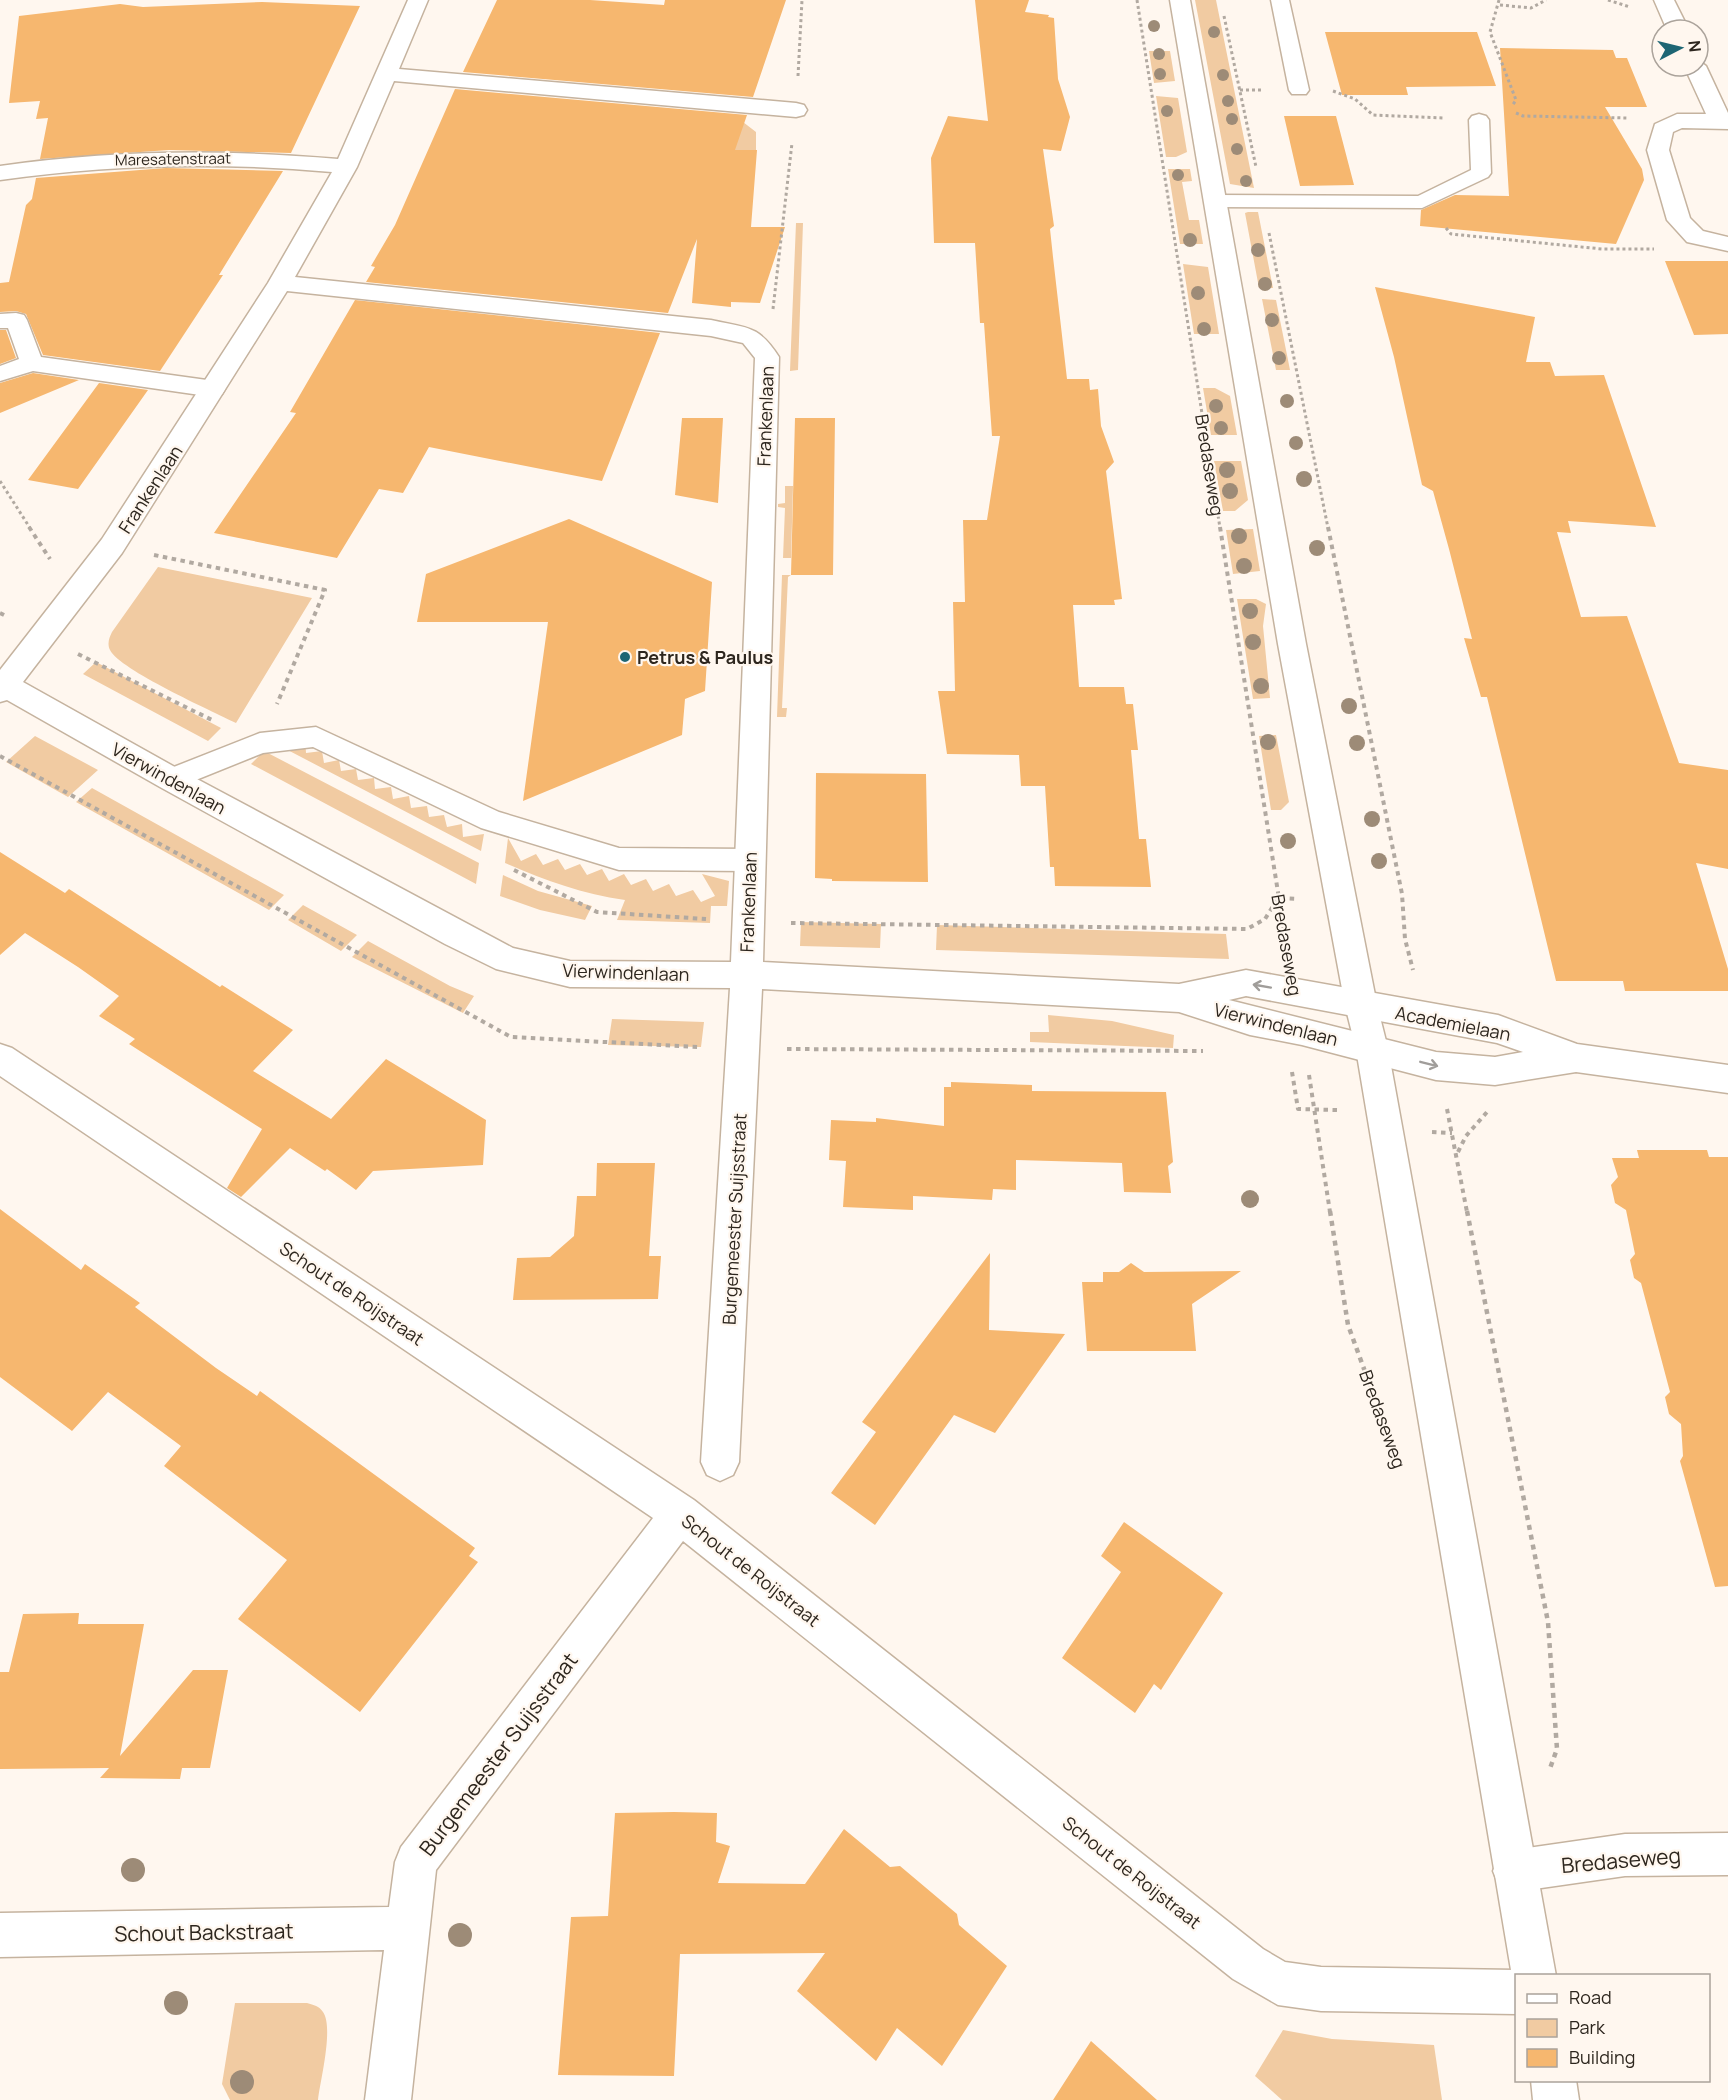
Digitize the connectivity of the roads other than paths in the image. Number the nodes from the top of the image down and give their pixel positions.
1 (418, 0) edge
2 (1180, 0) edge
3 (1280, 0) edge
4 (1664, 0) edge
5 (1672, 18) edge
6 (388, 74) junction
7 (1701, 78) edge
8 (1299, 90) road end
9 (796, 110) road end
10 (1479, 120) road end
11 (1724, 121) edge
12 (346, 166) junction
13 (0, 173) edge
14 (1215, 201) junction
15 (1728, 244) edge
16 (280, 283) junction
17 (0, 321) edge
18 (32, 363) junction
19 (0, 375) edge
20 (213, 389) junction
21 (2, 686) edge
22 (171, 780) junction
23 (750, 860) junction
24 (746, 975) junction
25 (1179, 998) junction
26 (1361, 1005) junction
27 (1372, 1049) junction
28 (0, 1058) edge
29 (1577, 1058) junction
30 (1728, 1079) edge
31 (720, 1462) dead end
32 (680, 1514) junction
33 (1728, 1854) edge
34 (1514, 1871) junction
35 (408, 1928) junction
36 (0, 1935) edge
37 (1534, 1974) edge
38 (1515, 1992) edge
39 (1553, 2082) edge
40 (388, 2100) edge
41 (1556, 2100) edge

1 - 6 street, Frankenlaan
2 - 14 street
3 - 8 lane
4 - 5 street
6 - 9 street
6 - 12 street, Frankenlaan
7 - 11 street
10 - 14 lane
11 - 15 street
12 - 13 street, Maresatenstraat
12 - 16 street, Frankenlaan
14 - 26 street
16 - 20 street, Frankenlaan
16 - 23 street, Frankenlaan
17 - 18 lane
18 - 19 lane
18 - 20 lane
20 - 21 street, Frankenlaan
21 - 22 street, Vierwindenlaan
22 - 23 lane
22 - 24 street, Vierwindenlaan
23 - 24 street, Frankenlaan
24 - 25 street, Vierwindenlaan
24 - 31 street, Burgemeester Suijsstraat
26 -> 25 street, Vierwindenlaan
25 - 27 street, Vierwindenlaan
26 - 27 street
26 - 29 street, Academielaan
27 -> 29 street, Academielaan
27 - 34 street
28 - 32 street, Schout de Roijstraat
29 - 30 street, Academielaan
32 - 35 street, Burgemeester Suijsstraat
32 - 38 street, Schout de Roijstraat
33 - 34 street, Bredaseweg
34 - 37 street
35 - 36 street, Schout Backstraat
35 - 40 street, Burgemeester Suijsstraat
39 - 41 street

